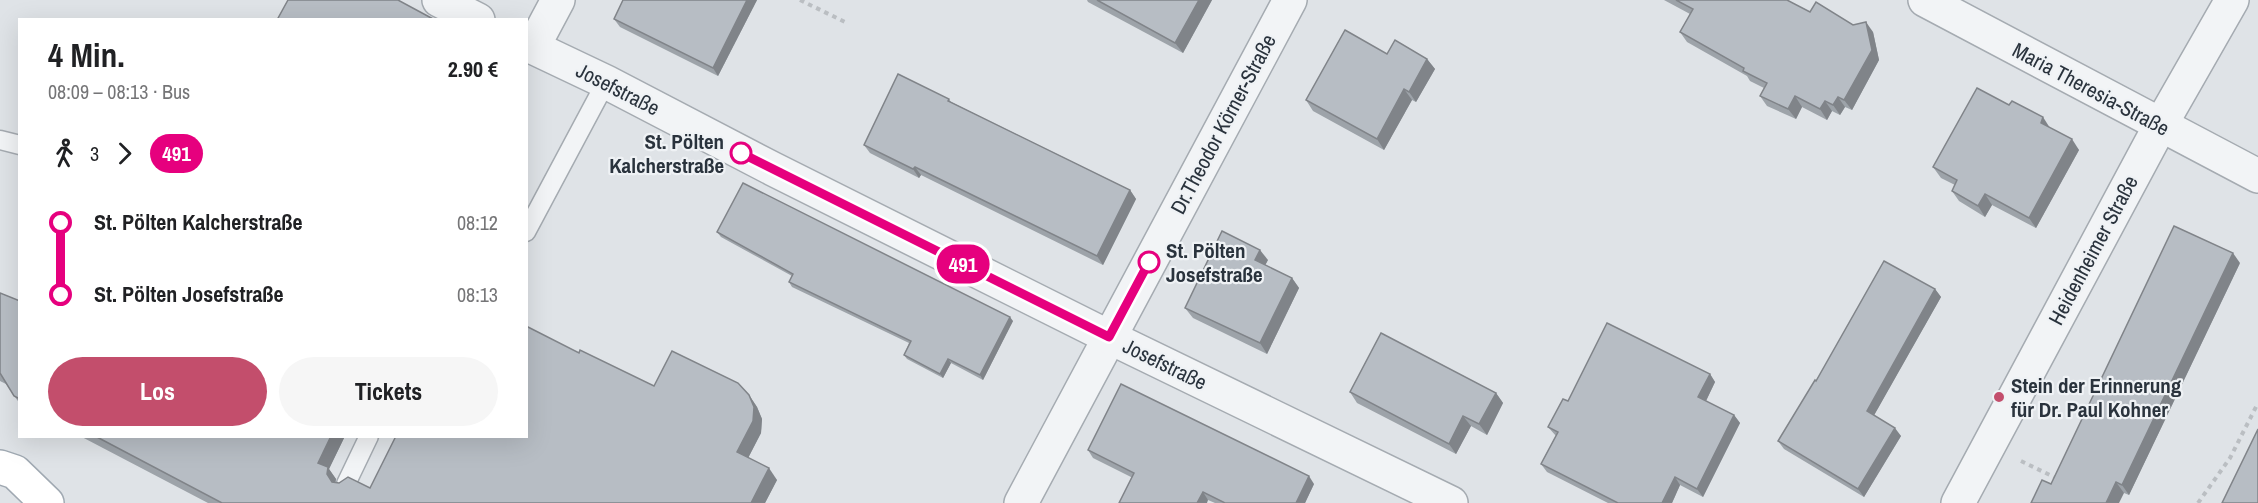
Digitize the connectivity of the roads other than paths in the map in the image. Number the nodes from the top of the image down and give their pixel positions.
1 (439, 0) edge
2 (558, 0) edge
3 (1290, 0) edge
4 (1925, 0) edge
5 (2232, 0) edge
6 (474, 18) edge
7 (530, 46) edge
8 (606, 82) junction
9 (2160, 126) junction
10 (0, 140) edge
11 (18, 144) edge
12 (2258, 176) edge
13 (528, 228) edge
14 (1109, 337) junction
15 (368, 438) edge
16 (0, 467) edge
17 (346, 484) edge
18 (47, 503) edge
19 (1021, 503) edge
20 (1451, 503) edge
21 (1958, 503) edge

1 - 6 street
2 - 7 street
3 - 14 street, Dr.Theodor Körner-Straße
4 - 9 street, Maria Theresia-Straße
5 - 9 street, Heidenheimer Straße
7 - 8 street, Josefstraße
8 - 13 lane
8 - 14 street, Josefstraße
9 - 12 street, Maria Theresia-Straße
9 - 21 street, Heidenheimer Straße
10 - 11 lane
14 - 19 street, Dr.Theodor Körner-Straße
14 - 20 street, Josefstraße
15 - 17 lane
16 - 18 main road

